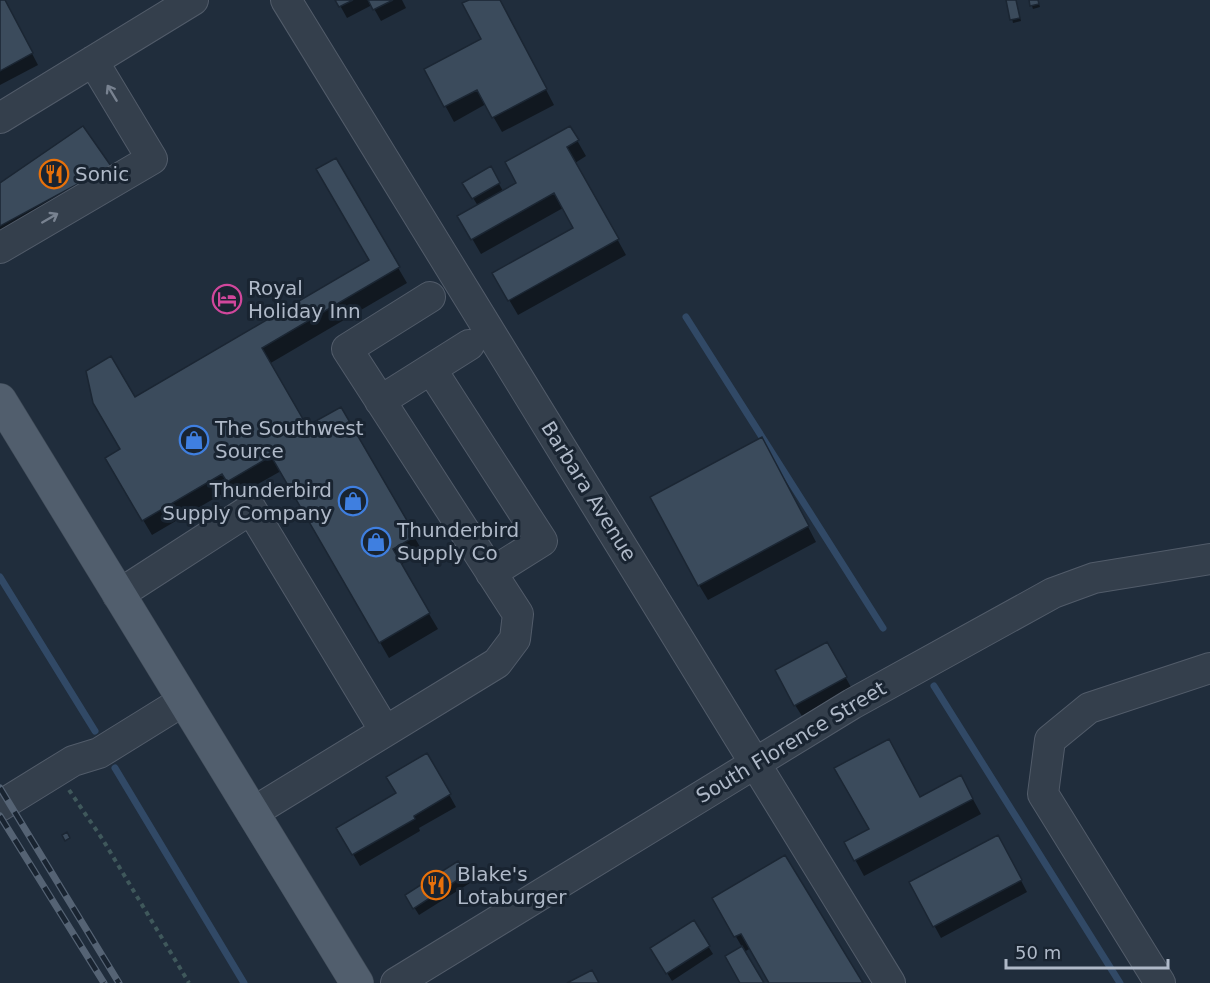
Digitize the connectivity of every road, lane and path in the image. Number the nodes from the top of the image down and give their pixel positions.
1 (192, 0) edge
2 (286, 0) edge
3 (93, 61) junction
4 (0, 118) edge
5 (0, 248) edge
6 (430, 297) dead end
7 (469, 345) dead end
8 (431, 369) junction
9 (0, 400) edge
10 (380, 401) junction
11 (1210, 559) edge
12 (491, 573) junction
13 (118, 595) junction
14 (1210, 668) edge
15 (183, 701) junction
16 (385, 731) junction
17 (99, 753) junction
18 (757, 763) junction
19 (69, 790) dead end
20 (0, 806) edge
21 (252, 813) junction
22 (0, 823) edge
23 (189, 983) edge
24 (357, 983) edge
25 (396, 983) edge
26 (890, 983) edge
27 (1160, 983) edge

1 - 3 street
2 - 18 street, Barbara Avenue
3 - 4 street
5 -> 3 street
6 - 10 street
7 - 8 street
8 - 10 street
8 - 12 street
9 - 13 main road
10 - 12 street
11 - 18 street, South Florence Street
12 - 16 street
13 - 15 main road
13 - 16 street
14 - 27 street
15 - 17 street
15 - 21 main road
16 - 21 street
17 - 20 street
17 - 22 street
18 - 25 street, South Florence Street
18 - 26 street, Barbara Avenue
19 - 23 path
21 - 24 main road

